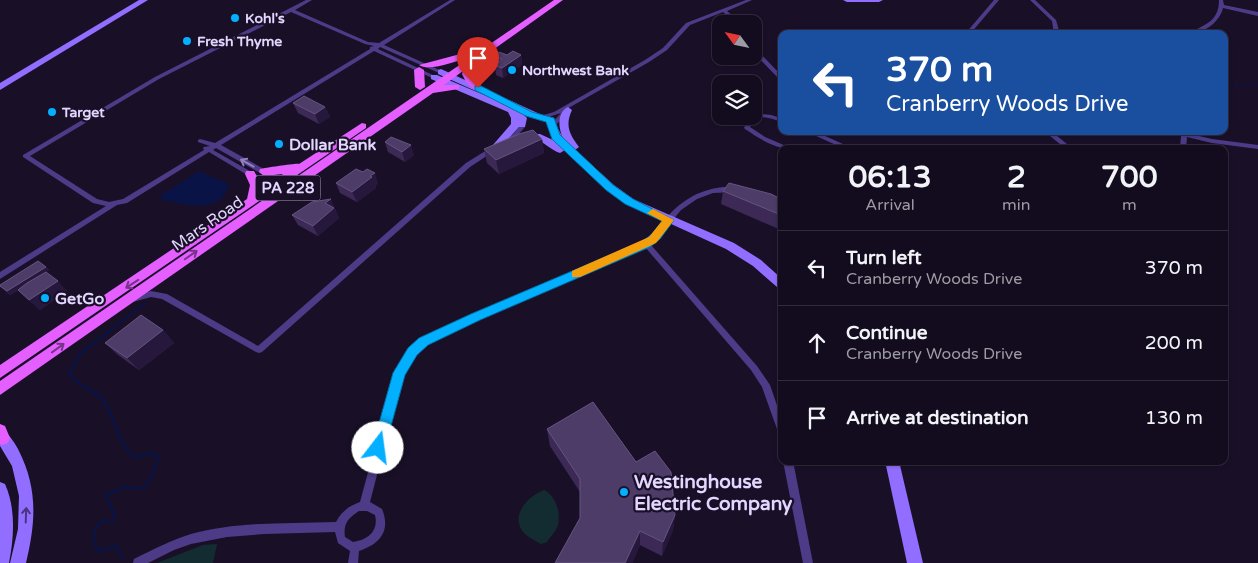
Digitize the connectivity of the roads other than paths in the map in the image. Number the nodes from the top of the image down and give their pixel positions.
1 (144, 0) edge
2 (310, 0) edge
3 (453, 0) edge
4 (548, 0) edge
5 (558, 0) edge
6 (750, 0) edge
7 (847, 0) edge
8 (879, 0) edge
9 (997, 0) edge
10 (1032, 0) edge
11 (1222, 3) edge
12 (291, 10) junction
13 (723, 10) junction
14 (1258, 14) edge
15 (729, 15) edge
16 (971, 30) edge
17 (1055, 30) edge
18 (1198, 30) edge
19 (392, 38) junction
20 (367, 43) junction
21 (380, 45) junction
22 (373, 50) junction
23 (391, 50) junction
24 (389, 57) junction
25 (762, 57) edge
26 (468, 58) junction
27 (357, 60) junction
28 (421, 67) junction
29 (778, 72) edge
30 (442, 76) junction
31 (0, 87) edge
32 (420, 87) junction
33 (456, 87) junction
34 (478, 88) junction
35 (589, 96) junction
36 (507, 109) junction
37 (568, 110) junction
38 (540, 117) junction
39 (778, 119) edge
40 (522, 126) junction
41 (553, 126) junction
42 (372, 129) junction
43 (235, 135) junction
44 (818, 135) edge
45 (1052, 135) edge
46 (1181, 135) edge
47 (531, 136) junction
48 (1184, 136) junction
49 (780, 145) edge
50 (841, 145) edge
51 (1065, 145) edge
52 (1183, 145) edge
53 (217, 146) junction
54 (1258, 147) edge
55 (495, 148) junction
56 (209, 151) junction
57 (226, 151) junction
58 (314, 158) junction
59 (223, 159) junction
60 (575, 159) junction
61 (190, 163) junction
62 (264, 172) junction
63 (250, 174) junction
64 (281, 187) junction
65 (616, 192) junction
66 (745, 193) edge
67 (250, 203) junction
68 (114, 204) junction
69 (667, 222) junction
70 (646, 244) junction
71 (0, 276) edge
72 (778, 281) edge
73 (109, 311) junction
74 (30, 351) junction
75 (0, 366) edge
76 (0, 372) edge
77 (18, 376) junction
78 (0, 389) edge
79 (0, 399) edge
80 (778, 420) edge
81 (1, 435) edge
82 (789, 465) edge
83 (893, 465) edge
84 (0, 489) edge
85 (364, 506) junction
86 (339, 527) junction
87 (355, 547) junction
88 (0, 563) edge
89 (18, 563) edge
90 (138, 563) edge
91 (353, 563) edge
92 (808, 563) edge
93 (915, 563) edge

1 - 31 street
2 - 12 street
3 - 19 street
4 - 26 main road, Mars Road / PA 228
5 - 26 main road, Mars Road / PA 228
6 - 13 street
7 - 8 street
9 - 16 street
10 - 17 street
11 - 14 street
11 - 18 street
12 - 20 street
12 - 68 street
13 - 15 street
13 - 35 street
19 - 21 street
19 - 23 street
20 - 21 street
20 - 22 street
21 - 22 street
21 - 23 street
22 - 24 street
22 - 27 street
23 - 28 street
24 - 27 street
24 - 28 street
25 - 29 street
26 - 28 main road
26 - 30 main road, Mars Road / PA 228
26 - 34 main road
27 - 43 street
28 - 30 street
28 - 32 main road
30 - 32 main road, Mars Road / PA 228
30 - 33 street
30 - 34 street
30 - 42 main road, Mars Road / PA 228
32 - 58 main road, Mars Road / PA 228
33 - 36 street
33 - 42 main road
34 - 38 street
35 - 37 street
35 - 38 street
36 - 40 street
36 - 55 street
37 - 41 street
37 - 65 street
38 - 40 street
38 - 41 street
39 - 49 street
40 - 47 street
40 - 55 street
41 - 47 street
41 - 60 street
42 - 64 main road, Mars Road / PA 228
43 - 53 street
43 - 57 street
44 - 50 street
45 - 51 street
46 - 48 street
47 - 55 street
47 - 60 street
48 - 52 street
48 - 54 street
53 - 56 street
53 - 56 street
53 - 57 street
55 - 73 street
56 - 59 street
56 - 61 street
62 -> 57 street
58 - 62 main road
58 - 64 main road, Mars Road / PA 228
59 - 61 street
59 - 63 street
60 - 65 street
60 - 69 street
61 - 68 street
62 - 64 street
63 - 64 street
63 - 67 main road
64 - 67 main road, Mars Road / PA 228
73 -> 64 main road, Mars Road / PA 228
65 - 69 street
66 - 69 street
67 -> 74 main road, Mars Road / PA 228
68 - 71 street
69 - 70 street
69 - 72 street
70 - 80 street
70 - 85 street
77 -> 73 main road, Mars Road / PA 228
74 - 75 main road
74 - 76 main road, Mars Road / PA 228
77 - 78 main road, Mars Road / PA 228
77 - 79 main road
89 -> 81 street
82 - 92 street
83 - 93 street
84 - 88 street
85 - 86 street
85 - 87 street
86 - 87 street
86 - 90 street
87 - 91 street

